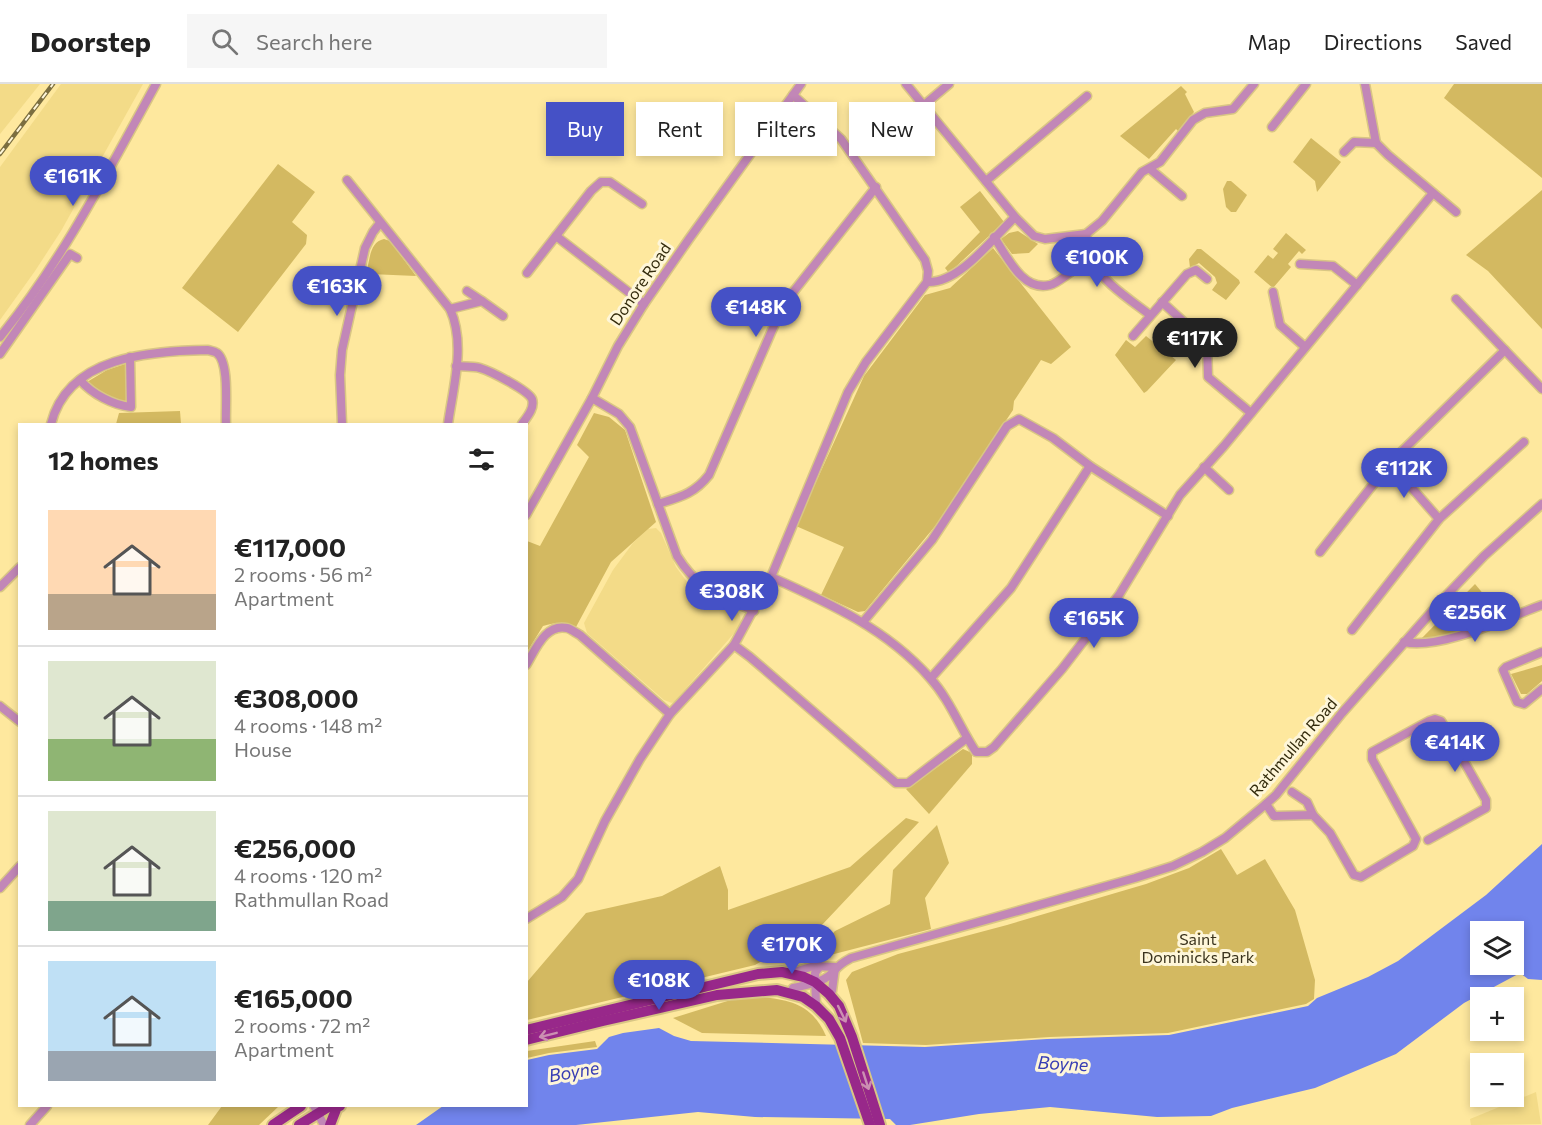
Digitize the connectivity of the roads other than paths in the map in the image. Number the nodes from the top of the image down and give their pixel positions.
1 (156, 84) edge
2 (801, 84) edge
3 (906, 84) edge
4 (949, 84) edge
5 (1254, 84) edge
6 (1306, 84) edge
7 (1365, 84) edge
8 (794, 95) junction
9 (1087, 96) dead end
10 (921, 102) edge
11 (929, 102) edge
12 (935, 119) edge
13 (1272, 127) dead end
14 (1376, 142) junction
15 (1344, 152) dead end
16 (1149, 169) junction
17 (347, 180) dead end
18 (986, 181) junction
19 (876, 188) junction
20 (1433, 193) junction
21 (1182, 196) dead end
22 (642, 204) dead end
23 (1456, 212) dead end
24 (1015, 217) junction
25 (380, 223) junction
26 (1086, 234) junction
27 (556, 236) junction
28 (994, 237) junction
29 (77, 258) dead end
30 (1300, 264) dead end
31 (1071, 272) dead end
32 (527, 273) dead end
33 (1207, 279) dead end
34 (927, 282) junction
35 (1358, 285) junction
36 (468, 291) dead end
37 (1273, 292) dead end
38 (1456, 298) dead end
39 (482, 301) junction
40 (1162, 302) junction
41 (644, 304) junction
42 (450, 309) junction
43 (1150, 315) junction
44 (503, 316) dead end
45 (5, 335) edge
46 (1133, 336) dead end
47 (1305, 347) junction
48 (1505, 350) junction
49 (0, 354) edge
50 (130, 357) junction
51 (456, 366) junction
52 (80, 380) junction
53 (1542, 389) edge
54 (592, 398) junction
55 (1251, 413) junction
56 (51, 423) edge
57 (226, 423) edge
58 (342, 423) edge
59 (448, 423) edge
60 (523, 423) edge
61 (1524, 442) dead end
62 (1390, 463) junction
63 (1090, 466) junction
64 (1204, 467) junction
65 (1229, 490) dead end
66 (658, 504) junction
67 (1542, 504) edge
68 (528, 511) edge
69 (1168, 516) junction
70 (1438, 519) junction
71 (1320, 552) dead end
72 (18, 569) edge
73 (771, 577) junction
74 (0, 587) edge
75 (1542, 605) edge
76 (754, 611) junction
77 (863, 622) junction
78 (1352, 630) dead end
79 (1404, 642) junction
80 (734, 645) junction
81 (1542, 652) edge
82 (528, 662) edge
83 (931, 678) junction
84 (1542, 689) edge
85 (0, 706) edge
86 (670, 714) junction
87 (18, 720) edge
88 (967, 738) junction
89 (1292, 792) dead end
90 (1266, 804) junction
91 (1313, 815) junction
92 (1428, 840) dead end
93 (18, 868) edge
94 (0, 888) edge
95 (528, 918) edge
96 (820, 966) junction
97 (835, 967) junction
98 (791, 973) junction
99 (815, 982) junction
100 (790, 993) junction
101 (829, 994) junction
102 (816, 1006) junction
103 (528, 1029) edge
104 (528, 1040) edge
105 (46, 1107) edge
106 (288, 1107) edge
107 (300, 1107) edge
108 (337, 1107) edge
109 (316, 1109) edge
110 (276, 1123) edge
111 (30, 1125) edge
112 (299, 1125) edge
113 (324, 1125) edge
114 (330, 1125) edge
115 (870, 1125) edge
116 (880, 1125) edge

1 - 45 street
2 - 8 street, Donore Road
3 - 10 street
4 - 11 street
5 - 16 street
6 - 13 street
7 - 14 street
8 - 19 street
8 - 41 street, Donore Road
9 - 18 street
12 - 18 street
14 - 15 street
14 - 20 street
16 - 21 street
16 - 26 street
17 - 25 street
18 - 24 street
19 - 34 street
19 - 66 street
20 - 23 street
20 - 35 street
22 - 27 street
24 - 26 street
24 - 28 street
25 - 42 street
25 - 58 street
26 - 43 street
27 - 32 street
27 - 41 street
28 - 31 street
28 - 34 street
29 - 45 street
30 - 35 street
33 - 40 street
34 - 73 street
35 - 47 street
36 - 39 street
37 - 47 street
38 - 48 street
39 - 42 street
39 - 44 street
40 - 43 street
40 - 55 street
41 - 54 street, Donore Road
42 - 51 street
43 - 46 street
45 - 49 street
47 - 55 street
48 - 53 street
48 - 62 street
50 - 52 street
50 - 52 street
50 - 57 street
51 - 59 street
51 - 60 street
52 - 56 street
54 - 66 street
54 - 68 street, Donore Road
55 - 64 street
61 - 70 street
62 - 70 street
62 - 71 street
63 - 69 street
63 - 77 street
63 - 83 street
64 - 65 street
64 - 69 street
66 - 76 street
67 - 79 street, Rathmullan Road
69 - 88 street
70 - 78 street
72 - 74 street
73 - 76 street
73 - 77 street
75 - 79 street
76 - 80 street
77 - 83 street
79 - 90 street, Rathmullan Road
80 - 86 street
80 - 88 street
81 - 84 street
82 - 86 street
83 - 88 street
85 - 87 street
86 - 95 street
89 - 91 street
90 - 91 street
90 - 97 street, Rathmullan Road
91 - 92 street
93 - 94 street
96 - 97 street, Rathmullan Road
96 - 98 street, Rathmullan Road
96 - 99 street
97 - 99 street, Rathmullan Road
97 - 101 street
98 - 99 main road
98 - 103 main road, Rathmullan Road
99 - 100 street, Rathmullan Road
99 - 101 main road
99 - 102 street
100 - 102 main road
100 -> 104 main road, Rathmullan Road
101 -> 116 main road
102 - 115 main road
105 - 111 street
106 - 110 main road
107 - 110 main road
108 - 114 main road
109 - 112 main road
109 - 113 street

